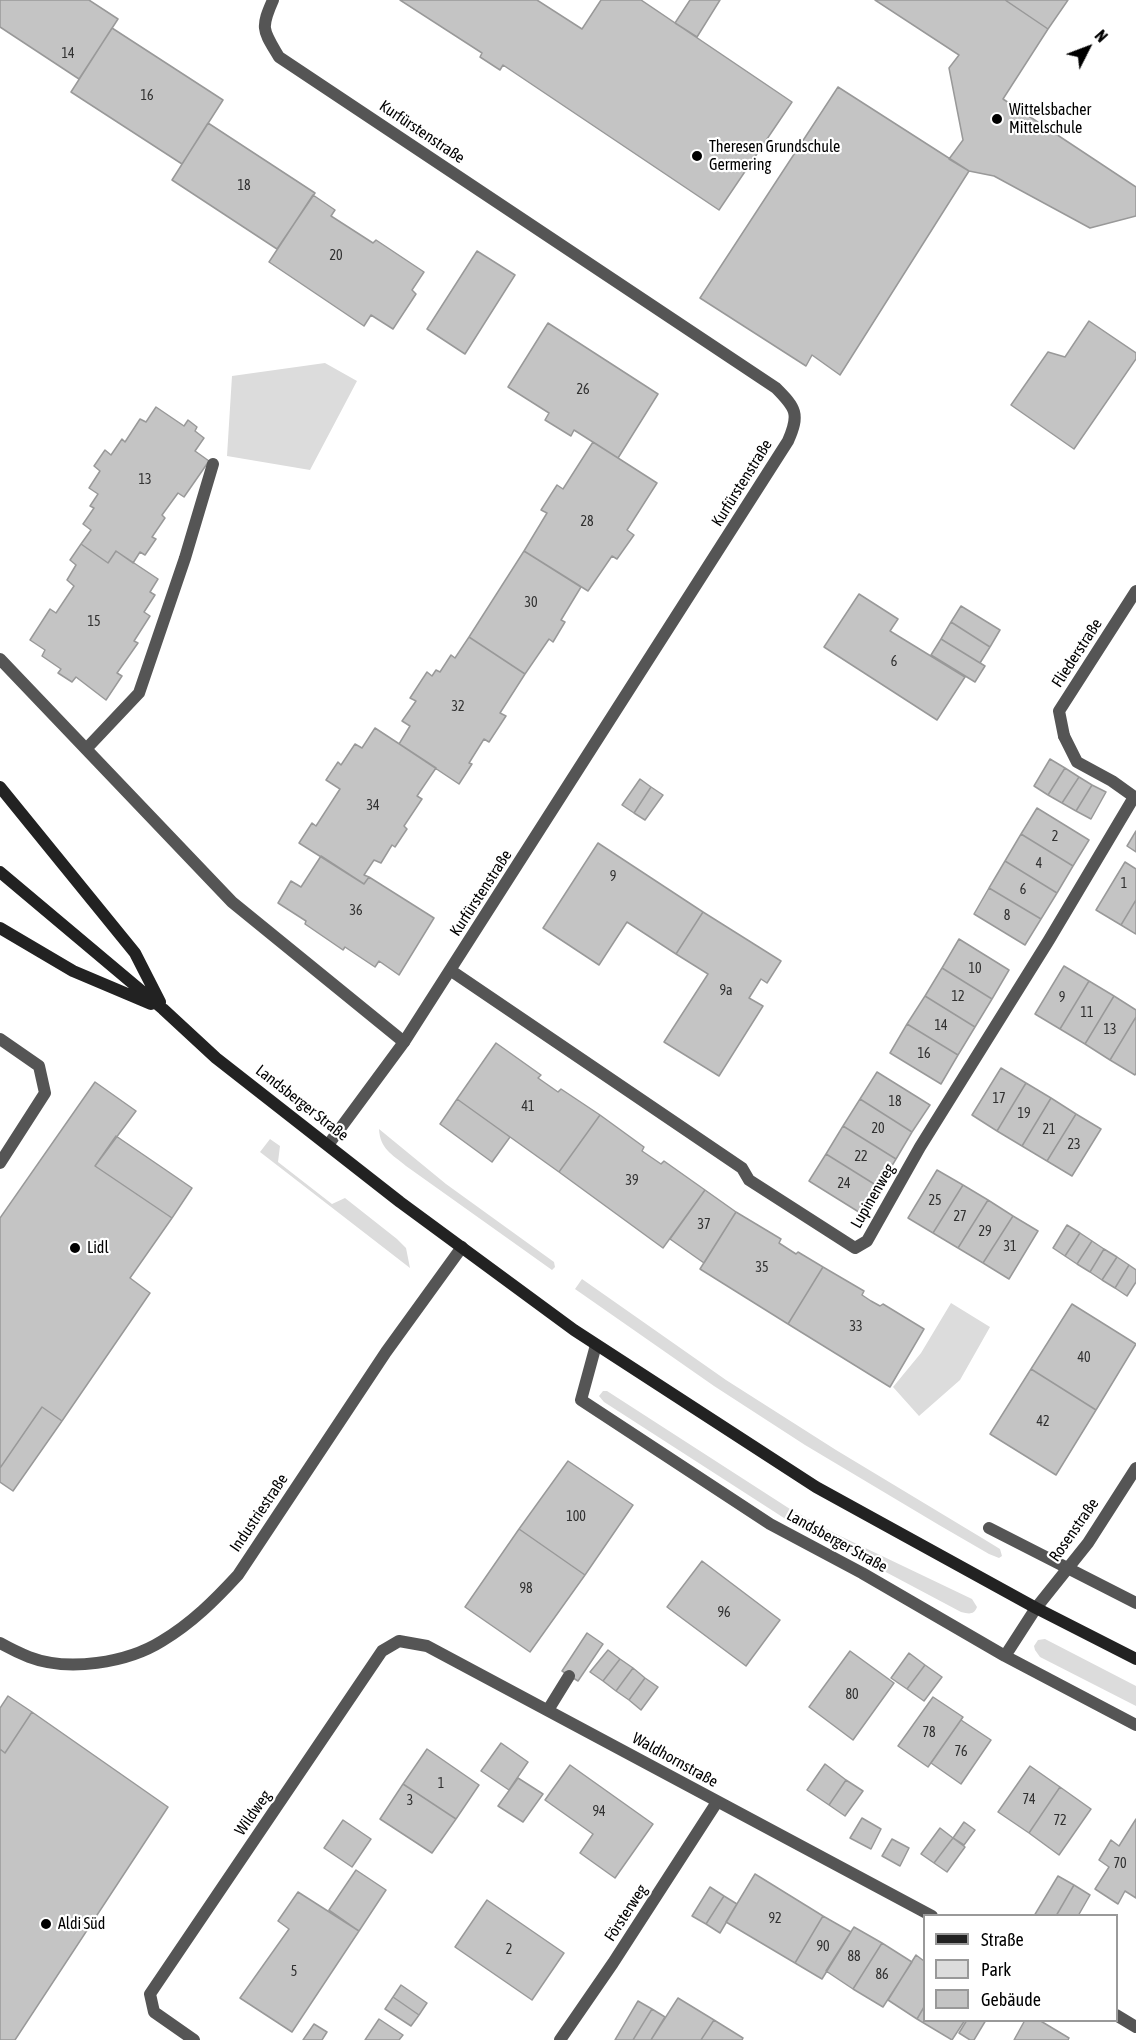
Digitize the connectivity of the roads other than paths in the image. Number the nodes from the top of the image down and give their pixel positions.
1 (273, 0) edge
2 (213, 464) dead end
3 (1136, 591) edge
4 (0, 659) edge
5 (87, 748) junction
6 (0, 787) edge
7 (1135, 798) edge
8 (0, 872) edge
9 (0, 928) edge
10 (450, 970) junction
11 (164, 1009) junction
12 (0, 1039) edge
13 (404, 1042) junction
14 (328, 1145) junction
15 (0, 1163) edge
16 (462, 1247) junction
17 (596, 1345) junction
18 (1136, 1468) edge
19 (989, 1528) dead end
20 (1068, 1570) junction
21 (1136, 1603) edge
22 (1036, 1608) junction
23 (399, 1641) joint
24 (0, 1643) edge
25 (1005, 1656) junction
26 (1136, 1659) edge
27 (569, 1676) dead end
28 (548, 1710) junction
29 (1136, 1725) edge
30 (717, 1802) junction
31 (928, 1914) edge
32 (1118, 2016) edge
33 (1136, 2027) edge
34 (194, 2040) edge
35 (560, 2040) edge

1 - 10 street, Kurfürstenstraße
2 - 5 street
3 - 7 street, Fliederstraße
4 - 5 street
5 - 13 street
6 - 11 main road
7 - 10 street, Lupinenweg
8 - 11 main road, Landsberger Straße
9 - 11 main road
10 - 13 street, Kurfürstenstraße
11 - 14 main road, Landsberger Straße
12 - 15 street
13 - 14 street, Kurfürstenstraße
14 - 16 main road, Landsberger Straße
16 - 17 main road, Landsberger Straße
16 - 24 street, Industriestraße
17 - 22 main road, Landsberger Straße
17 - 25 street, Landsberger Straße
18 - 20 street, Rosenstraße
19 - 20 street
20 - 21 street
20 - 22 street, Rosenstraße
22 - 25 street, Rosenstraße
22 - 26 main road, Landsberger Straße
23 - 28 street, Waldhornstraße
23 - 34 street, Wildweg
25 - 29 street, Landsberger Straße
27 - 28 street
28 - 30 street, Waldhornstraße
30 - 31 street, Waldhornstraße
30 - 35 street, Försterweg
32 - 33 street

